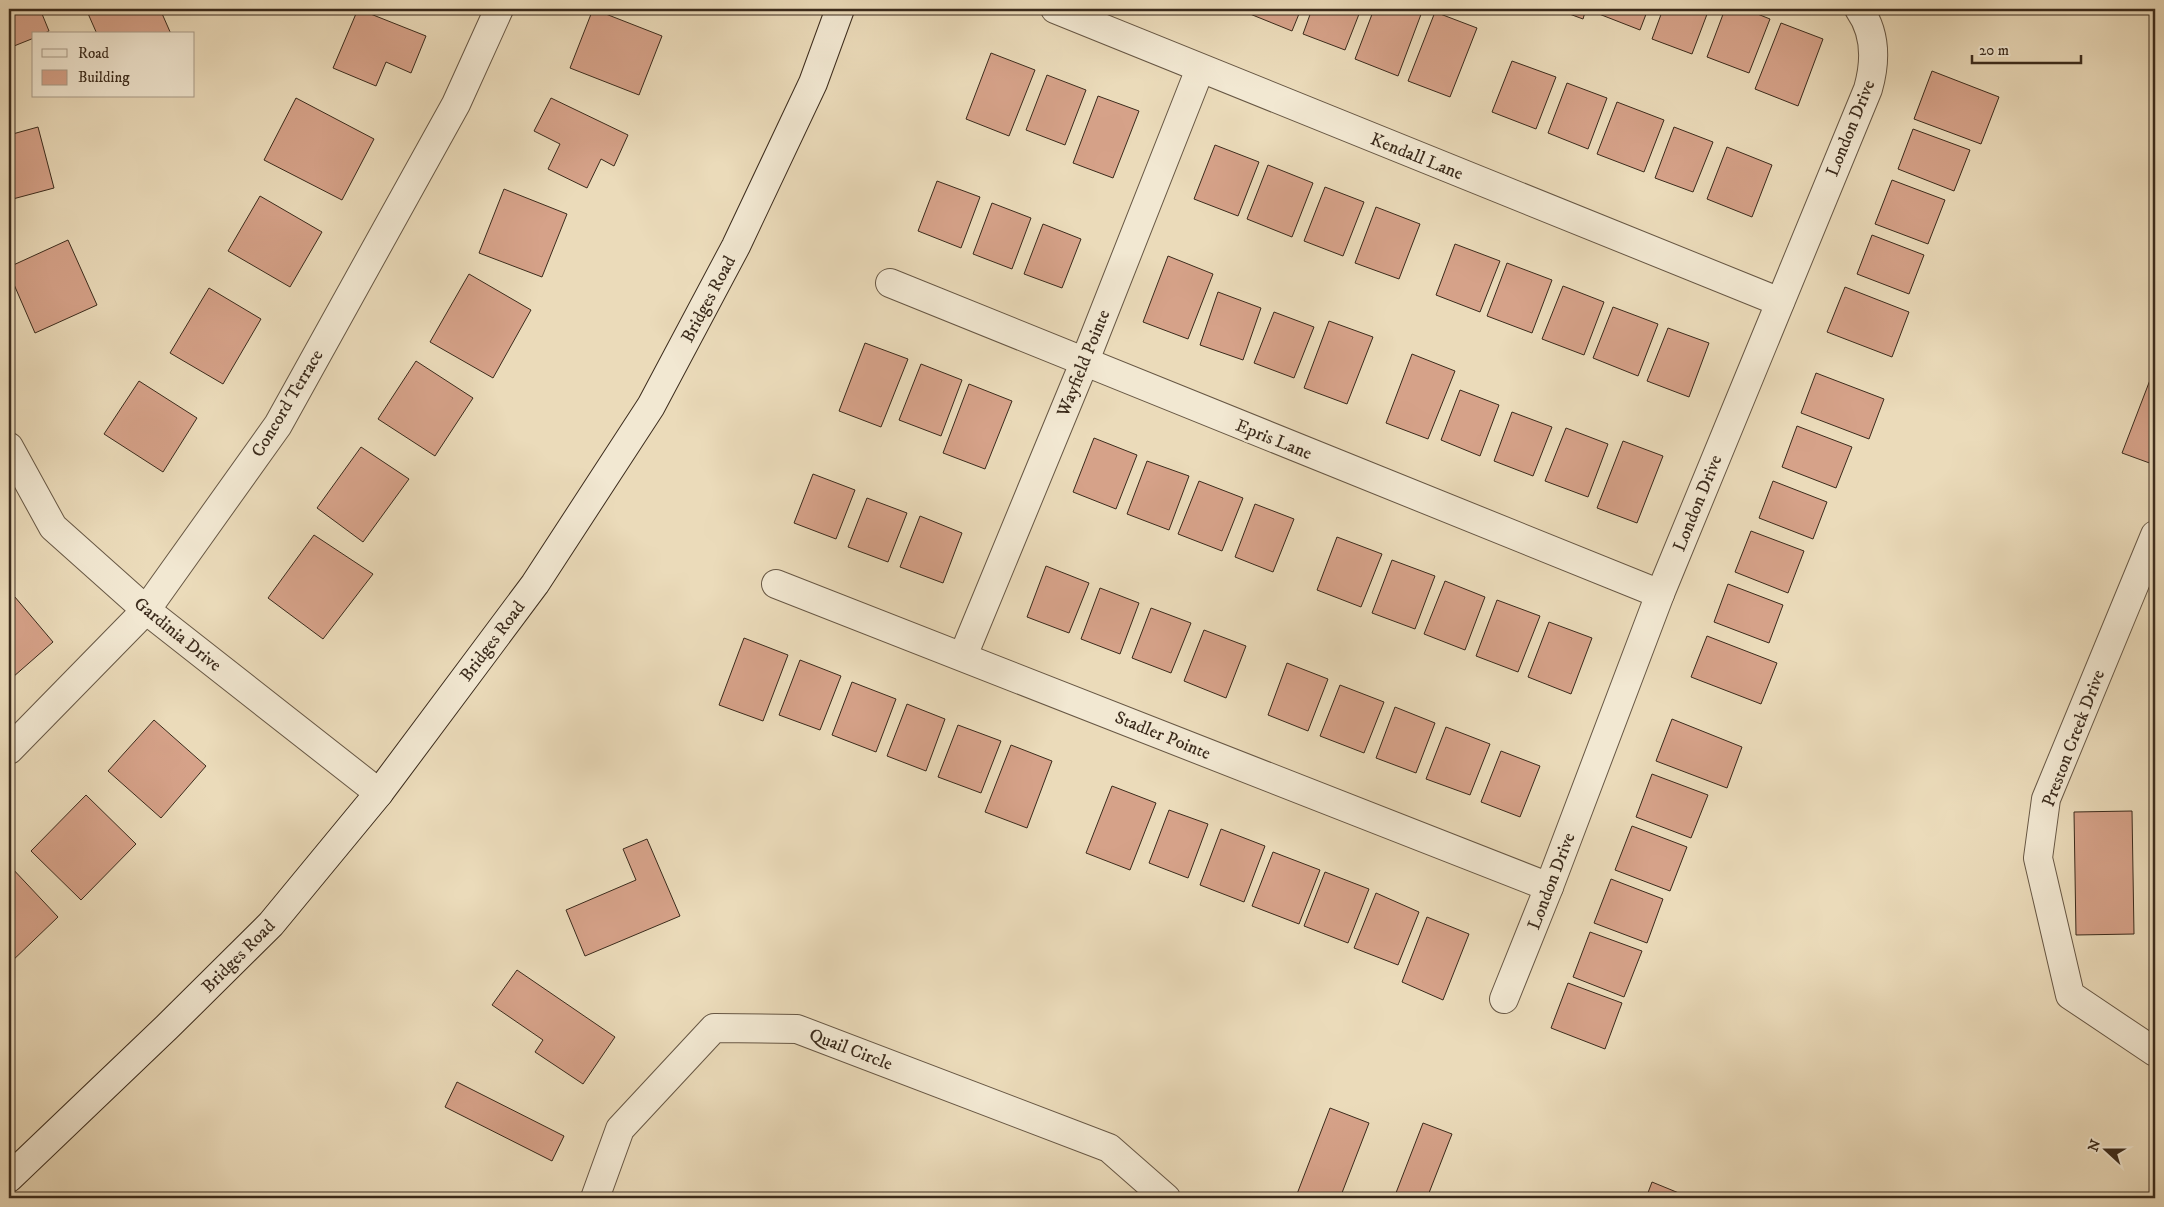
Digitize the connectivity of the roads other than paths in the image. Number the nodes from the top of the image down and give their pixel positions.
1 (499, 9) edge
2 (840, 9) edge
3 (1055, 9) edge
4 (1859, 9) edge
5 (1200, 69) junction
6 (890, 283) dead end
7 (1780, 302) junction
8 (1084, 363) junction
9 (9, 448) edge
10 (2155, 535) edge
11 (776, 584) dead end
12 (1660, 594) junction
13 (146, 610) junction
14 (963, 656) junction
15 (9, 750) edge
16 (379, 793) junction
17 (1549, 887) junction
18 (1504, 999) dead end
19 (2155, 1052) edge
20 (9, 1178) edge
21 (595, 1198) edge
22 (1166, 1198) edge

1 - 13 street, Concord Terrace
2 - 16 street, Bridges Road
3 - 5 street, Kendall Lane
4 - 7 street, London Drive
5 - 7 street, Kendall Lane
5 - 8 street, Wayfield Pointe
6 - 8 street, Epris Lane
7 - 12 street, London Drive
8 - 12 street, Epris Lane
8 - 14 street, Wayfield Pointe
9 - 13 street, Gardinia Drive
10 - 19 street, Preston Creek Drive
11 - 14 street, Stadler Pointe
12 - 17 street, London Drive
13 - 15 street, Concord Terrace
13 - 16 street, Gardinia Drive
14 - 17 street, Stadler Pointe
16 - 20 street, Bridges Road
17 - 18 street, London Drive
21 - 22 street, Quail Circle

